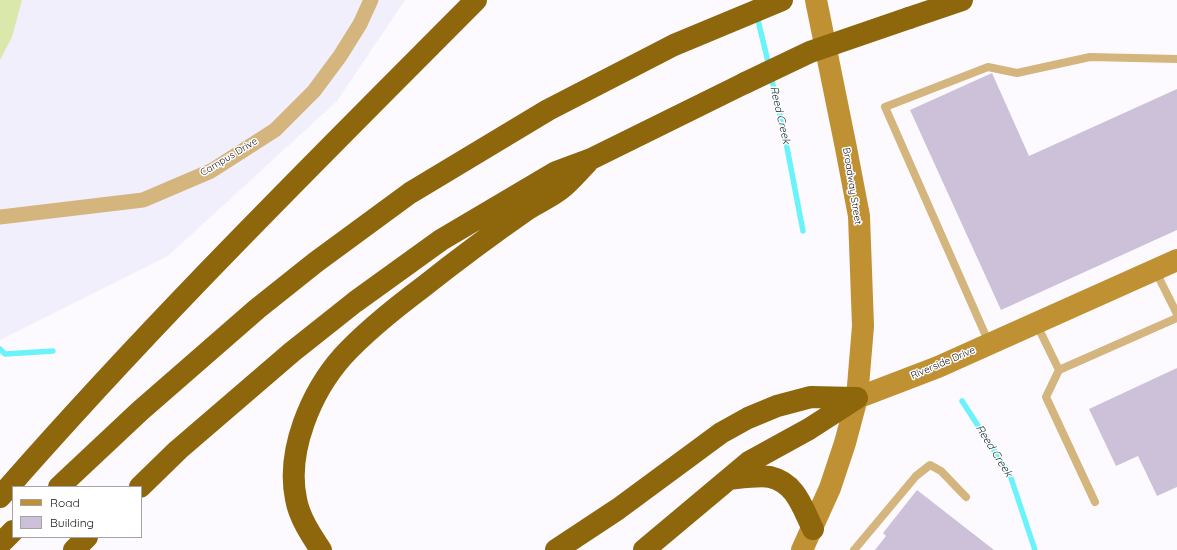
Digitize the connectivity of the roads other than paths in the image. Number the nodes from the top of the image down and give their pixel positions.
1 (371, 0) edge
2 (476, 0) edge
3 (782, 0) edge
4 (816, 0) edge
5 (962, 0) edge
6 (1177, 59) edge
7 (591, 159) junction
8 (0, 217) edge
9 (1177, 260) edge
10 (1154, 270) junction
11 (1177, 314) edge
12 (1177, 318) edge
13 (1036, 322) junction
14 (989, 343) junction
15 (1059, 370) junction
16 (857, 398) junction
17 (729, 479) junction
18 (60, 486) edge
19 (141, 486) edge
20 (0, 497) edge
21 (966, 497) dead end
22 (1095, 502) dead end
23 (12, 532) edge
24 (86, 538) edge
25 (0, 544) edge
26 (808, 544) edge
27 (74, 550) edge
28 (321, 550) edge
29 (556, 550) edge
30 (644, 550) edge
31 (854, 550) edge

1 - 8 street, Campus Drive
2 - 20 highway
3 - 18 highway
4 - 16 main road, Broadway Street
5 - 7 highway, bridge
6 - 14 lane
7 - 19 highway
7 - 28 highway
9 - 10 main road, Riverside Drive
10 - 11 lane
10 - 13 main road, Riverside Drive
12 - 15 lane
13 - 14 main road, Riverside Drive
13 - 15 lane
14 - 16 main road, Riverside Drive
15 - 22 lane
16 - 17 highway
16 - 26 main road
16 - 29 highway
17 - 26 highway
17 - 30 highway
21 - 31 lane
23 - 25 highway
24 - 27 highway

